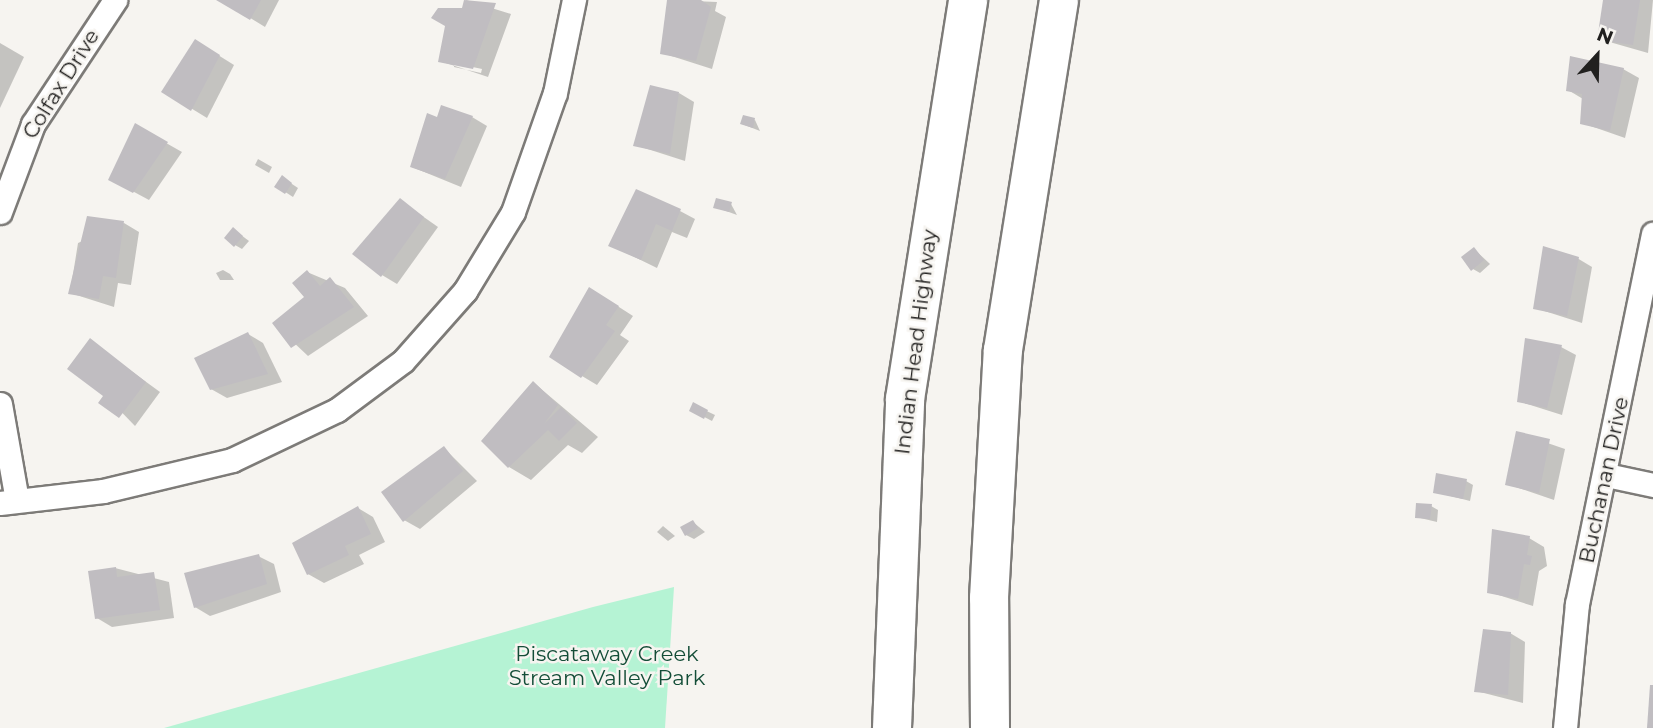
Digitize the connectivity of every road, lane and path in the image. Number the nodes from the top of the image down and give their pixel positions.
1 (574, 0) edge
2 (968, 0) edge
3 (1059, 0) edge
4 (104, 3) edge
5 (0, 212) edge
6 (1653, 234) edge
7 (0, 404) edge
8 (1606, 475) junction
9 (1653, 485) edge
10 (8, 501) edge
11 (892, 728) edge
12 (990, 728) edge
13 (1565, 728) edge

1 - 10 street
2 - 11 highway, Indian Head Highway
3 - 12 highway
4 - 5 street, Colfax Drive
6 - 8 street, Buchanan Drive
7 - 10 street
8 - 9 street
8 - 13 street, Buchanan Drive

